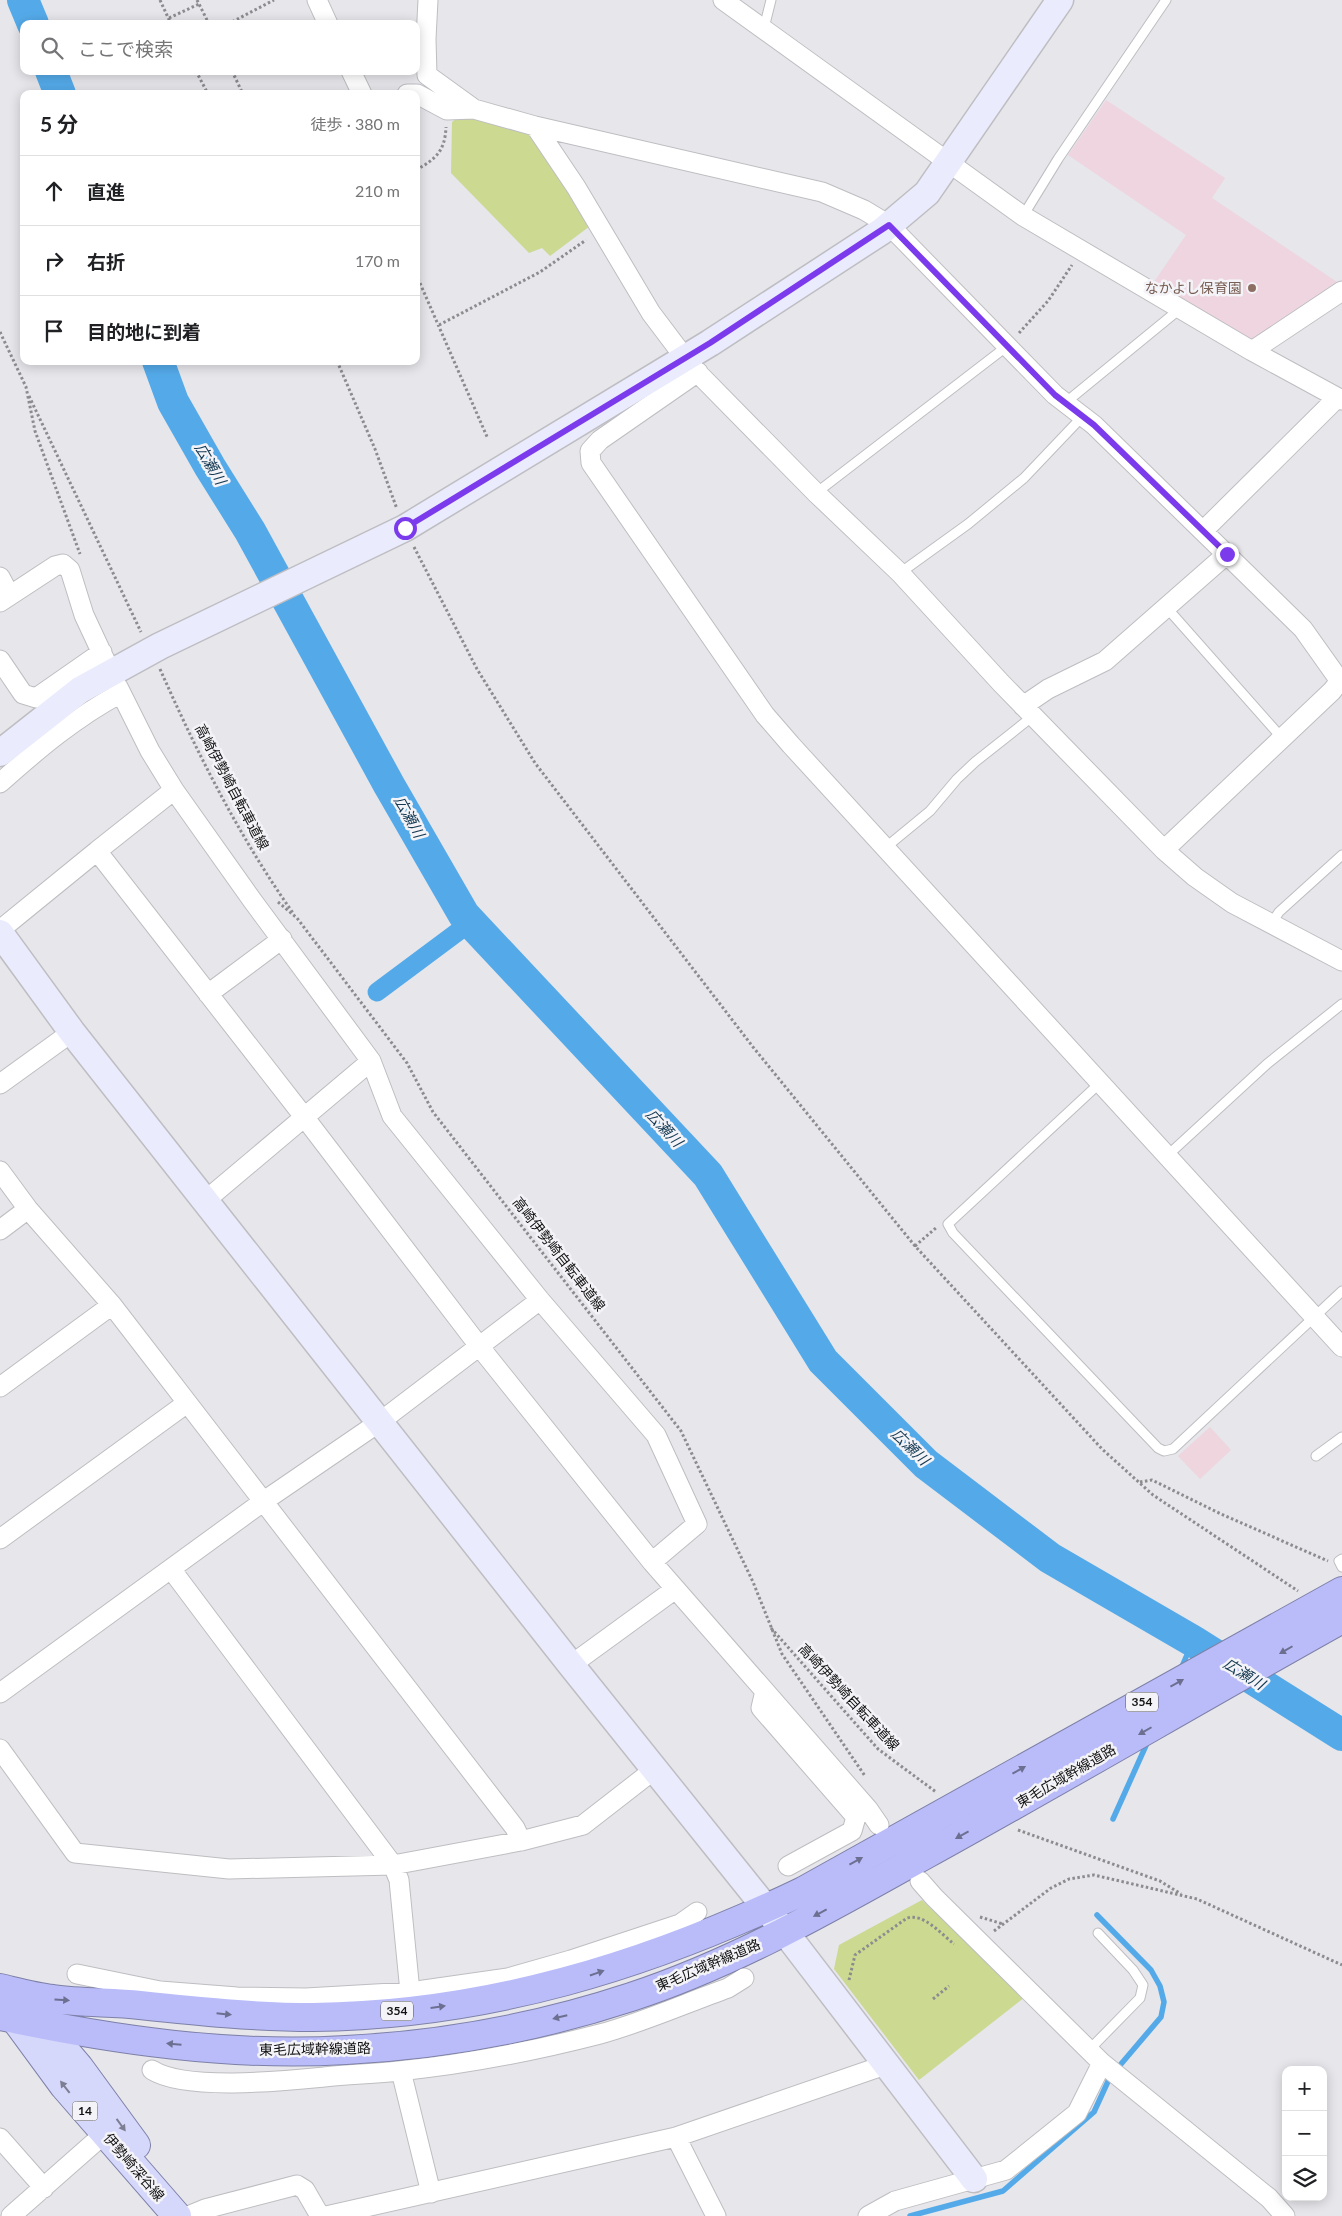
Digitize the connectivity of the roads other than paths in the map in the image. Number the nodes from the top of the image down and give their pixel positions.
1 (317, 0) edge
2 (428, 0) edge
3 (723, 0) edge
4 (770, 0) edge
5 (1060, 0) edge
6 (1166, 0) edge
7 (326, 20) edge
8 (764, 28) junction
9 (353, 75) edge
10 (360, 90) edge
11 (420, 96) edge
12 (474, 109) junction
13 (535, 126) junction
14 (949, 164) junction
15 (1023, 216) junction
16 (889, 225) junction
17 (1342, 291) edge
18 (1181, 308) junction
19 (1006, 347) junction
20 (1252, 351) junction
21 (692, 365) junction
22 (1339, 399) edge
23 (1064, 403) junction
24 (1082, 417) junction
25 (816, 493) junction
26 (1203, 531) junction
27 (1227, 554) junction
28 (900, 573) junction
29 (0, 577) edge
30 (5, 598) edge
31 (1167, 608) junction
32 (0, 660) edge
33 (1341, 681) edge
34 (1028, 711) junction
35 (1282, 738) junction
36 (0, 753) edge
37 (0, 783) edge
38 (174, 790) junction
39 (885, 848) junction
40 (1164, 850) junction
41 (97, 851) junction
42 (1342, 855) edge
43 (1271, 924) junction
44 (0, 931) edge
45 (282, 939) junction
46 (1342, 961) edge
47 (208, 994) junction
48 (1342, 1004) edge
49 (72, 1032) junction
50 (371, 1061) junction
51 (1101, 1082) junction
52 (0, 1084) edge
53 (305, 1118) junction
54 (1168, 1155) junction
55 (0, 1171) edge
56 (206, 1200) junction
57 (28, 1209) junction
58 (0, 1230) edge
59 (1342, 1291) edge
60 (540, 1300) junction
61 (112, 1305) junction
62 (1316, 1316) junction
63 (479, 1346) junction
64 (1342, 1347) edge
65 (0, 1387) edge
66 (187, 1403) junction
67 (381, 1421) junction
68 (1342, 1436) edge
69 (1316, 1456) dead end
70 (264, 1501) junction
71 (0, 1539) edge
72 (652, 1562) junction
73 (171, 1569) junction
74 (674, 1590) junction
75 (1342, 1591) edge
76 (1321, 1613) edge
77 (571, 1665) junction
78 (765, 1691) junction
79 (0, 1693) edge
80 (0, 1749) edge
81 (655, 1769) junction
82 (879, 1825) dead end
83 (521, 1841) junction
84 (393, 1865) junction
85 (788, 1866) dead end
86 (920, 1881) dead end
87 (766, 1909) junction
88 (696, 1912) dead end
89 (785, 1932) junction
90 (1098, 1933) dead end
91 (77, 1974) dead end
92 (691, 1976) junction
93 (744, 1978) dead end
94 (517, 1985) junction
95 (160, 1991) junction
96 (410, 1992) junction
97 (5, 1998) edge
98 (133, 2004) junction
99 (661, 2013) junction
100 (44, 2025) junction
101 (298, 2051) junction
102 (888, 2064) junction
103 (1105, 2064) junction
104 (152, 2070) dead end
105 (401, 2071) junction
106 (341, 2075) junction
107 (104, 2134) junction
108 (676, 2137) junction
109 (0, 2138) edge
110 (974, 2179) junction
111 (44, 2188) junction
112 (431, 2193) junction
113 (11, 2216) edge
114 (178, 2216) edge
115 (188, 2216) edge
116 (320, 2216) edge
117 (326, 2216) edge
118 (716, 2216) edge
119 (868, 2216) edge
120 (1285, 2216) edge

1 - 7 street
2 - 12 street
3 - 8 street
4 - 8 lane
5 - 14 street
6 - 15 lane
8 - 14 street
9 - 10 street
11 - 12 street
12 - 13 street
13 - 16 street
13 - 21 street
14 - 15 street
14 - 16 street
15 - 18 street
16 - 19 street
16 - 21 street
17 - 20 street
18 - 20 street
18 - 23 lane
19 - 23 street
19 - 25 lane
20 - 22 street
21 - 25 street
21 - 36 street
21 - 39 street
22 - 26 street
23 - 24 street
24 - 26 street
24 - 28 lane
25 - 28 street
26 - 27 street
27 - 31 street
27 - 33 street
28 - 34 street
29 - 30 street
30 - 32 street
31 - 34 street
31 - 35 lane
33 - 35 street
34 - 39 lane
34 - 40 street
35 - 40 street
37 - 38 street
38 - 41 street
38 - 45 street
39 - 51 street
40 - 43 street
41 - 44 street
41 - 47 street
42 - 43 lane
43 - 46 street
44 - 49 street
45 - 47 street
45 - 50 street
47 - 53 street
48 - 54 lane
49 - 52 street
49 - 56 street
50 - 53 street
50 - 60 street
51 - 54 street
51 - 62 lane
53 - 56 street
53 - 63 street
54 - 62 street
55 - 57 street
56 - 67 street
57 - 58 street
57 - 61 street
59 - 62 lane
60 - 63 street
60 - 72 street
61 - 65 street
61 - 66 street
62 - 64 street
63 - 67 street
63 - 72 street
66 - 70 street
66 - 71 street
67 - 70 street
67 - 77 street
68 - 69 lane
70 - 73 street
70 - 83 street
72 - 74 street
73 - 79 street
73 - 84 street
74 - 77 street
74 - 78 street
75 - 76 highway, 東毛広域幹線道路 / 354
87 -> 76 highway, 東毛広域幹線道路 / 354
76 -> 89 highway, 東毛広域幹線道路 / 354
77 - 81 street
78 - 82 street
78 - 85 street
80 - 84 street
81 - 83 street
81 - 87 street
83 - 84 street
84 - 96 street
86 - 103 street
87 - 89 street
94 -> 87 highway, 東毛広域幹線道路 / 354
88 - 94 street
89 - 92 highway, 東毛広域幹線道路 / 354
89 - 102 street
90 - 103 lane
91 - 95 street
92 - 99 street
92 -> 101 highway, 東毛広域幹線道路 / 354
93 - 99 street
94 - 96 street
98 -> 94 highway, 東毛広域幹線道路 / 354
95 - 96 street
95 - 98 street
97 -> 98 highway, 東毛広域幹線道路 / 354
97 - 100 main road, 伊勢崎深谷線 / 14
107 -> 97 main road, 伊勢崎深谷線 / 14
99 - 105 street
101 -> 100 highway, 東毛広域幹線道路 / 354
100 -> 114 main road, 伊勢崎深谷線 / 14
101 - 106 street
102 - 108 street
102 - 110 street
103 - 110 street
103 - 120 street
104 - 106 street
105 - 106 street
105 - 112 street
107 - 111 street
107 - 114 main road, 伊勢崎深谷線 / 14
108 - 112 street
108 - 118 street
109 - 111 street
110 - 119 street
111 - 113 street
112 - 117 street
115 - 116 street

